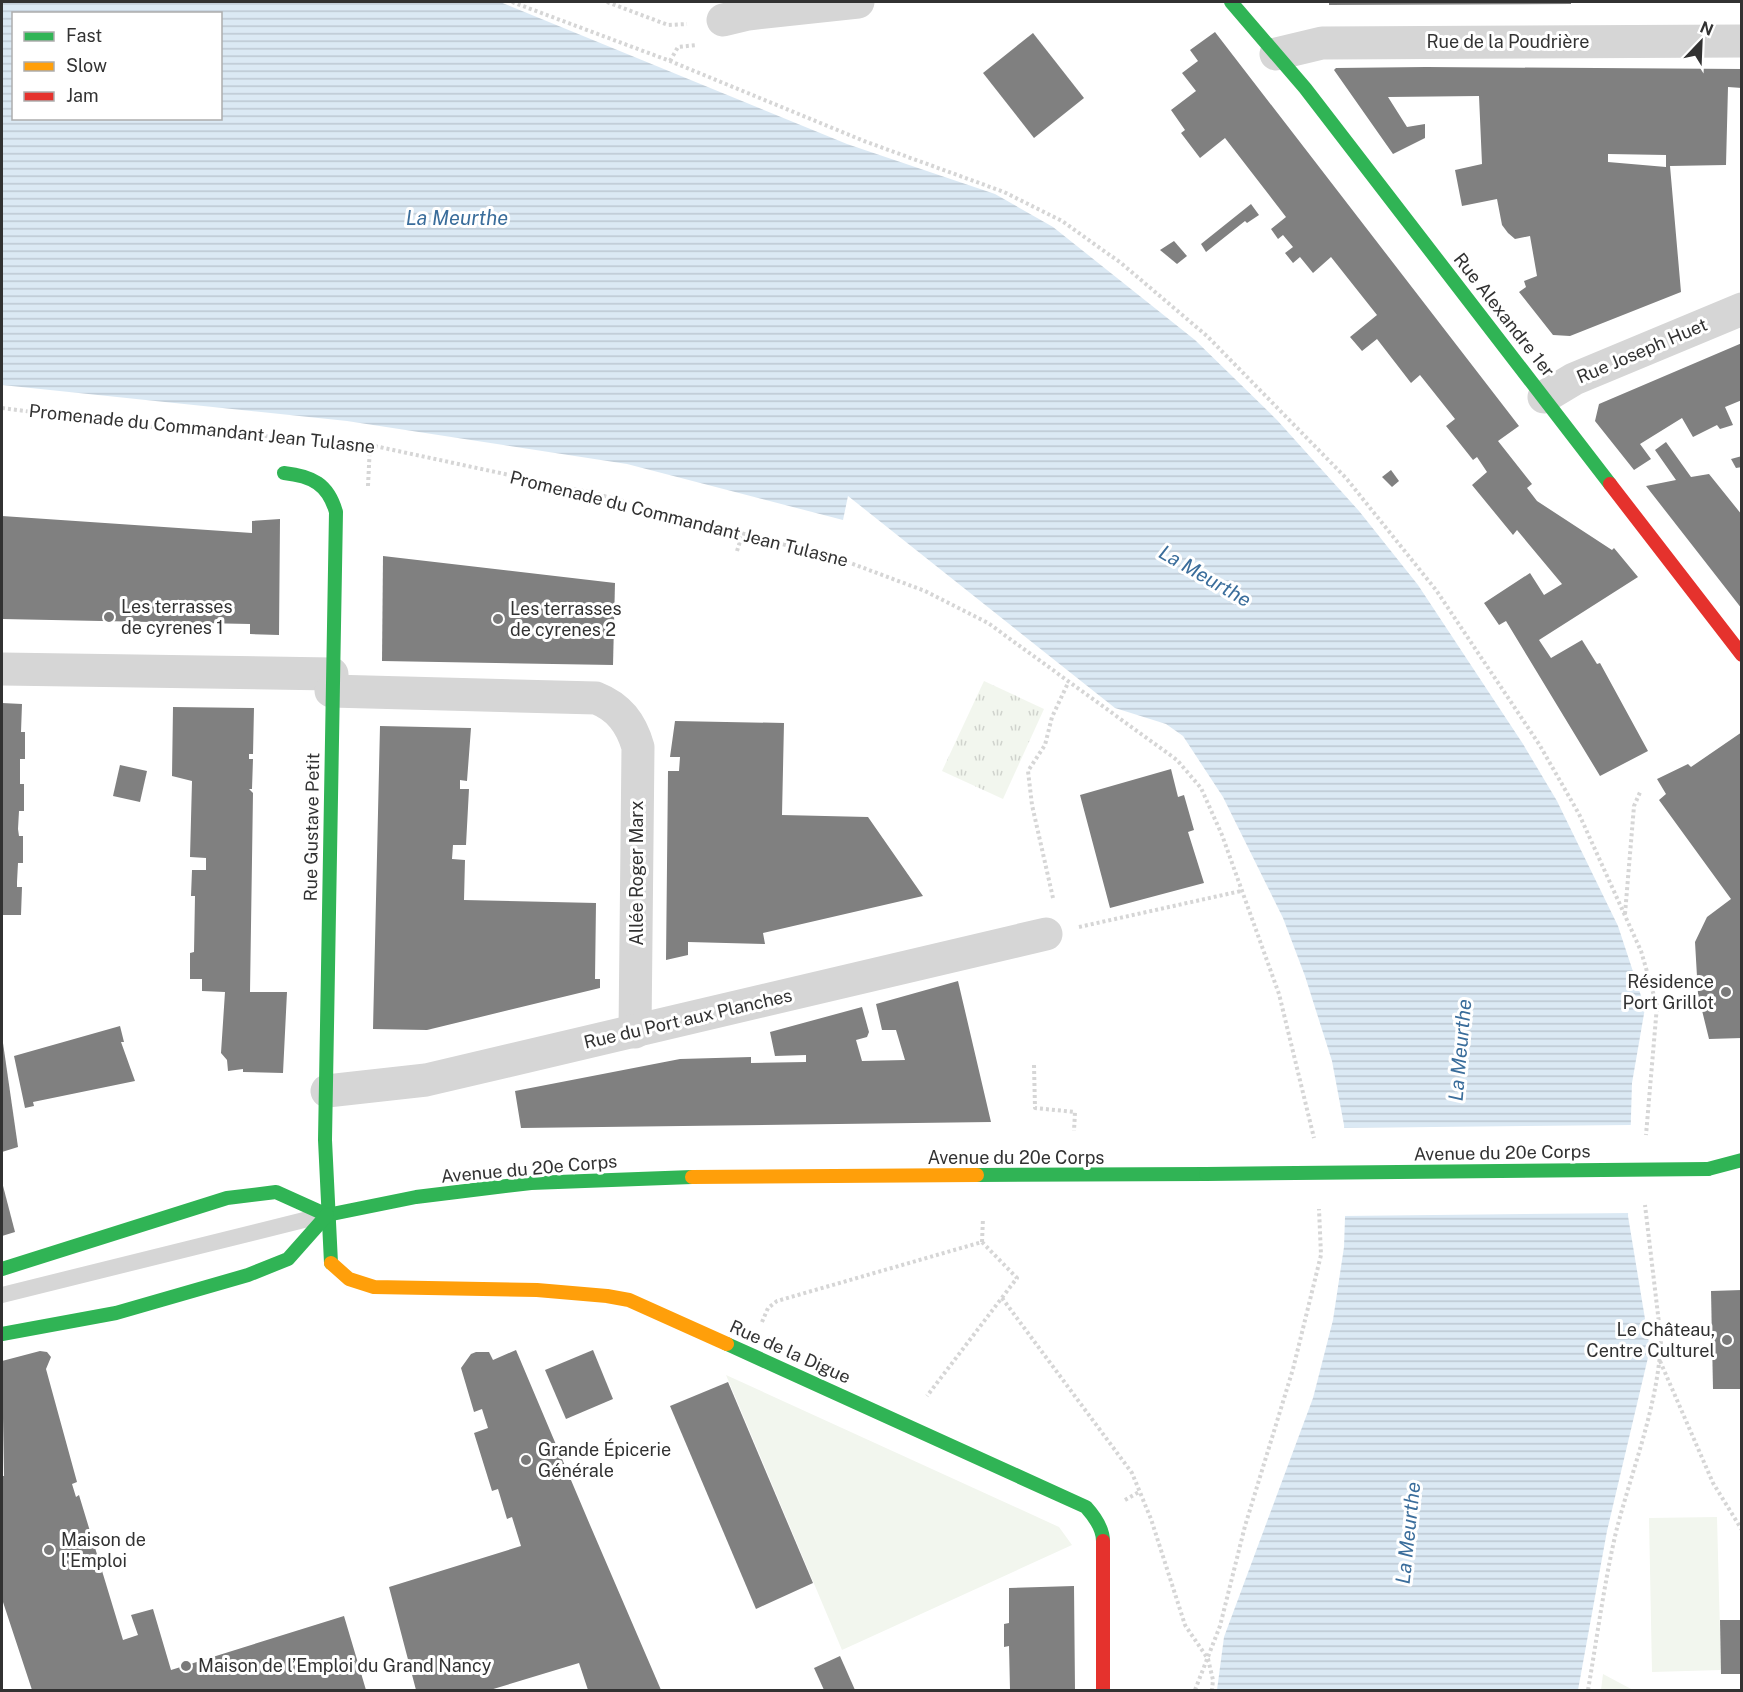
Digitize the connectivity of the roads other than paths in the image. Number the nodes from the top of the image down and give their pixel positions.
1 (858, 2) edge
2 (1231, 2) edge
3 (723, 20) road end
4 (1742, 41) edge
5 (1276, 54) junction
6 (1742, 309) edge
7 (1544, 397) junction
8 (284, 473) dead end
9 (1742, 655) edge
10 (2, 669) edge
11 (331, 682) junction
12 (1053, 933) road end
13 (635, 1032) junction
14 (327, 1091) junction
15 (1742, 1160) edge
16 (1742, 1168) edge
17 (1708, 1169) junction
18 (1742, 1177) edge
19 (327, 1215) junction
20 (2, 1269) edge
21 (2, 1295) edge
22 (2, 1334) edge
23 (1103, 1690) edge

1 - 3 street
2 - 5 street, Rue Alexandre 1er
4 - 5 street, Rue de la Poudrière
5 - 7 street, Rue Alexandre 1er
6 - 7 street, Rue Joseph Huet
7 - 9 street, Rue Alexandre 1er
8 - 11 street, Rue Gustave Petit
10 - 11 street
11 - 13 street, Allée Roger Marx
11 - 14 street, Rue Gustave Petit
12 - 13 street, Rue du Port aux Planches
13 - 14 street, Rue du Port aux Planches
14 - 19 street, Rue Gustave Petit
15 - 17 street
16 - 17 lane
17 - 18 street
17 - 19 street, Avenue du 20e Corps, bridge
19 - 20 street
19 - 21 lane
19 - 22 street
19 - 23 street, Rue de la Digue

